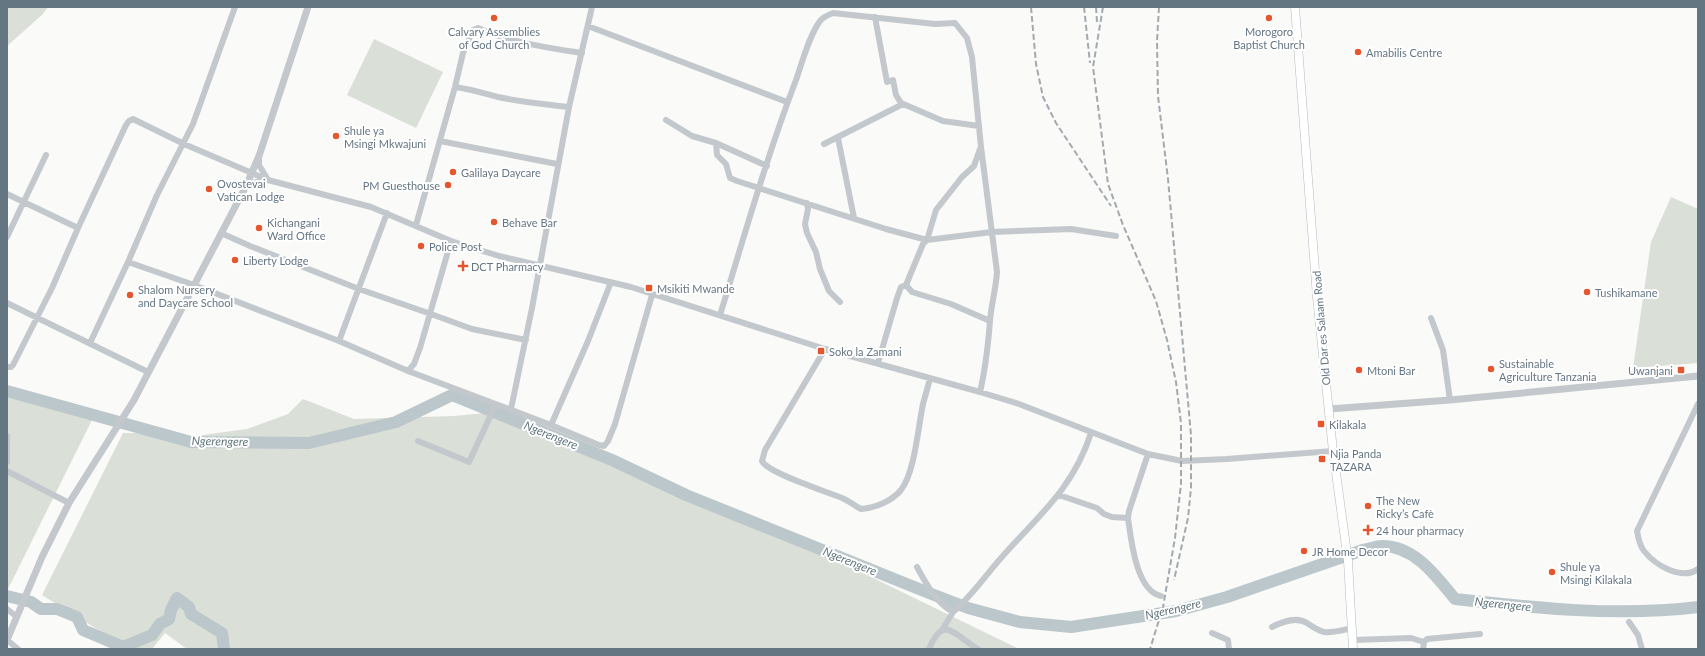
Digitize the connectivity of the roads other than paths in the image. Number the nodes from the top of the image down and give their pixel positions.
1 (235, 7) edge
2 (308, 7) edge
3 (592, 7) edge
4 (1294, 7) edge
5 (875, 17) junction
6 (588, 26) junction
7 (582, 53) junction
8 (455, 87) junction
9 (787, 102) junction
10 (903, 104) junction
11 (569, 107) junction
12 (666, 120) dead end
13 (979, 126) junction
14 (838, 138) junction
15 (440, 141) junction
16 (716, 143) junction
17 (184, 144) junction
18 (824, 144) dead end
19 (981, 147) junction
20 (46, 155) dead end
21 (259, 156) junction
22 (558, 164) junction
23 (767, 166) junction
24 (252, 173) junction
25 (268, 180) junction
26 (246, 186) junction
27 (759, 188) junction
28 (7, 194) edge
29 (25, 202) junction
30 (807, 203) junction
31 (387, 213) junction
32 (854, 218) junction
33 (416, 225) junction
34 (78, 228) junction
35 (992, 232) junction
36 (221, 233) junction
37 (1116, 236) dead end
38 (7, 237) edge
39 (927, 240) junction
40 (451, 241) junction
41 (128, 262) junction
42 (539, 266) junction
43 (611, 282) junction
44 (194, 285) junction
45 (906, 285) junction
46 (359, 289) junction
47 (652, 295) junction
48 (840, 302) dead end
49 (7, 303) edge
50 (431, 314) junction
51 (720, 315) junction
52 (1431, 318) dead end
53 (38, 319) junction
54 (990, 321) junction
55 (526, 340) junction
56 (339, 341) junction
57 (90, 343) junction
58 (825, 349) junction
59 (878, 363) junction
60 (7, 369) edge
61 (408, 371) junction
62 (148, 372) junction
63 (1698, 376) edge
64 (930, 378) junction
65 (980, 392) junction
66 (1450, 400) junction
67 (496, 404) junction
68 (1698, 404) edge
69 (1329, 409) junction
70 (511, 410) junction
71 (551, 425) junction
72 (1091, 433) junction
73 (7, 436) edge
74 (418, 441) dead end
75 (1333, 451) junction
76 (1148, 454) junction
77 (7, 462) edge
78 (7, 471) edge
79 (1059, 495) junction
80 (69, 503) junction
81 (1128, 518) junction
82 (917, 567) dead end
83 (1698, 569) edge
84 (1161, 596) dead end
85 (7, 609) edge
86 (953, 612) junction
87 (17, 617) junction
88 (1629, 622) dead end
89 (1272, 627) dead end
90 (1352, 628) junction
91 (942, 630) junction
92 (1212, 633) dead end
93 (1480, 634) dead end
94 (7, 640) edge
95 (1353, 640) junction
96 (1424, 642) junction
97 (18, 649) edge
98 (929, 649) edge
99 (978, 649) edge
100 (1228, 649) edge
101 (1353, 649) edge
102 (1423, 649) edge
103 (1642, 649) edge

1 - 17 street
2 - 21 street
3 - 6 street
4 - 69 main road, Old Dar es Salaam Road
5 - 9 street
5 - 10 street
5 - 13 street
6 - 7 street
6 - 9 street
7 - 8 street
7 - 11 street
8 - 11 street
8 - 15 street
9 - 23 street
10 - 13 street
10 - 14 street
11 - 22 street
12 - 16 street
13 - 19 street
14 - 18 street
14 - 32 street
15 - 22 street
15 - 33 street
16 - 23 street
16 - 27 street
17 - 24 street
17 - 34 street
17 - 41 street
19 - 35 street
19 - 39 street
20 - 29 street
21 - 24 street
21 - 25 street
22 - 42 street
23 - 27 street
24 - 25 street
24 - 26 street
25 - 26 street
25 - 31 street
26 - 36 street
27 - 30 street
27 - 51 street
28 - 29 street
29 - 34 street
29 - 38 street
30 - 32 street
30 - 48 street
31 - 33 street
31 - 46 street
32 - 39 street
33 - 40 street
34 - 53 street
35 - 37 street
35 - 39 street
35 - 54 street
36 - 44 street
36 - 46 street
39 - 45 street
40 - 42 street
40 - 50 street
41 - 44 street
41 - 57 street
42 - 43 street
42 - 55 street
43 - 47 street
43 - 71 street
44 - 56 street
44 - 62 street
45 - 54 street
45 - 59 street
46 - 50 street
46 - 56 street
47 - 51 street
47 - 71 street
49 - 53 street
50 - 55 street
50 - 61 street
51 - 58 street
52 - 66 street
53 - 57 street
53 - 60 street
54 - 65 street
55 - 70 street
56 - 61 street
57 - 62 street
58 - 59 street
58 - 64 street
59 - 64 street
61 - 67 street
62 - 80 street
63 - 66 street
64 - 65 street
65 - 72 street
66 - 69 street
67 - 70 street
67 - 74 street
68 - 83 street
69 - 75 main road, Old Dar es Salaam Road
70 - 71 street
72 - 76 street
72 - 79 street
73 - 77 street
75 - 76 street
75 - 90 main road, Old Dar es Salaam Road
76 - 81 street
78 - 80 street
79 - 81 street
79 - 86 street
80 - 87 street
81 - 84 street
82 - 86 street
85 - 87 street
86 - 91 street
87 - 94 street
88 - 103 street
89 - 90 street
90 - 95 main road, Old Dar es Salaam Road
91 - 98 street
91 - 99 street
92 - 100 street
93 - 96 street
94 - 97 street
95 - 96 street
95 - 101 main road, Old Dar es Salaam Road
96 - 102 street

